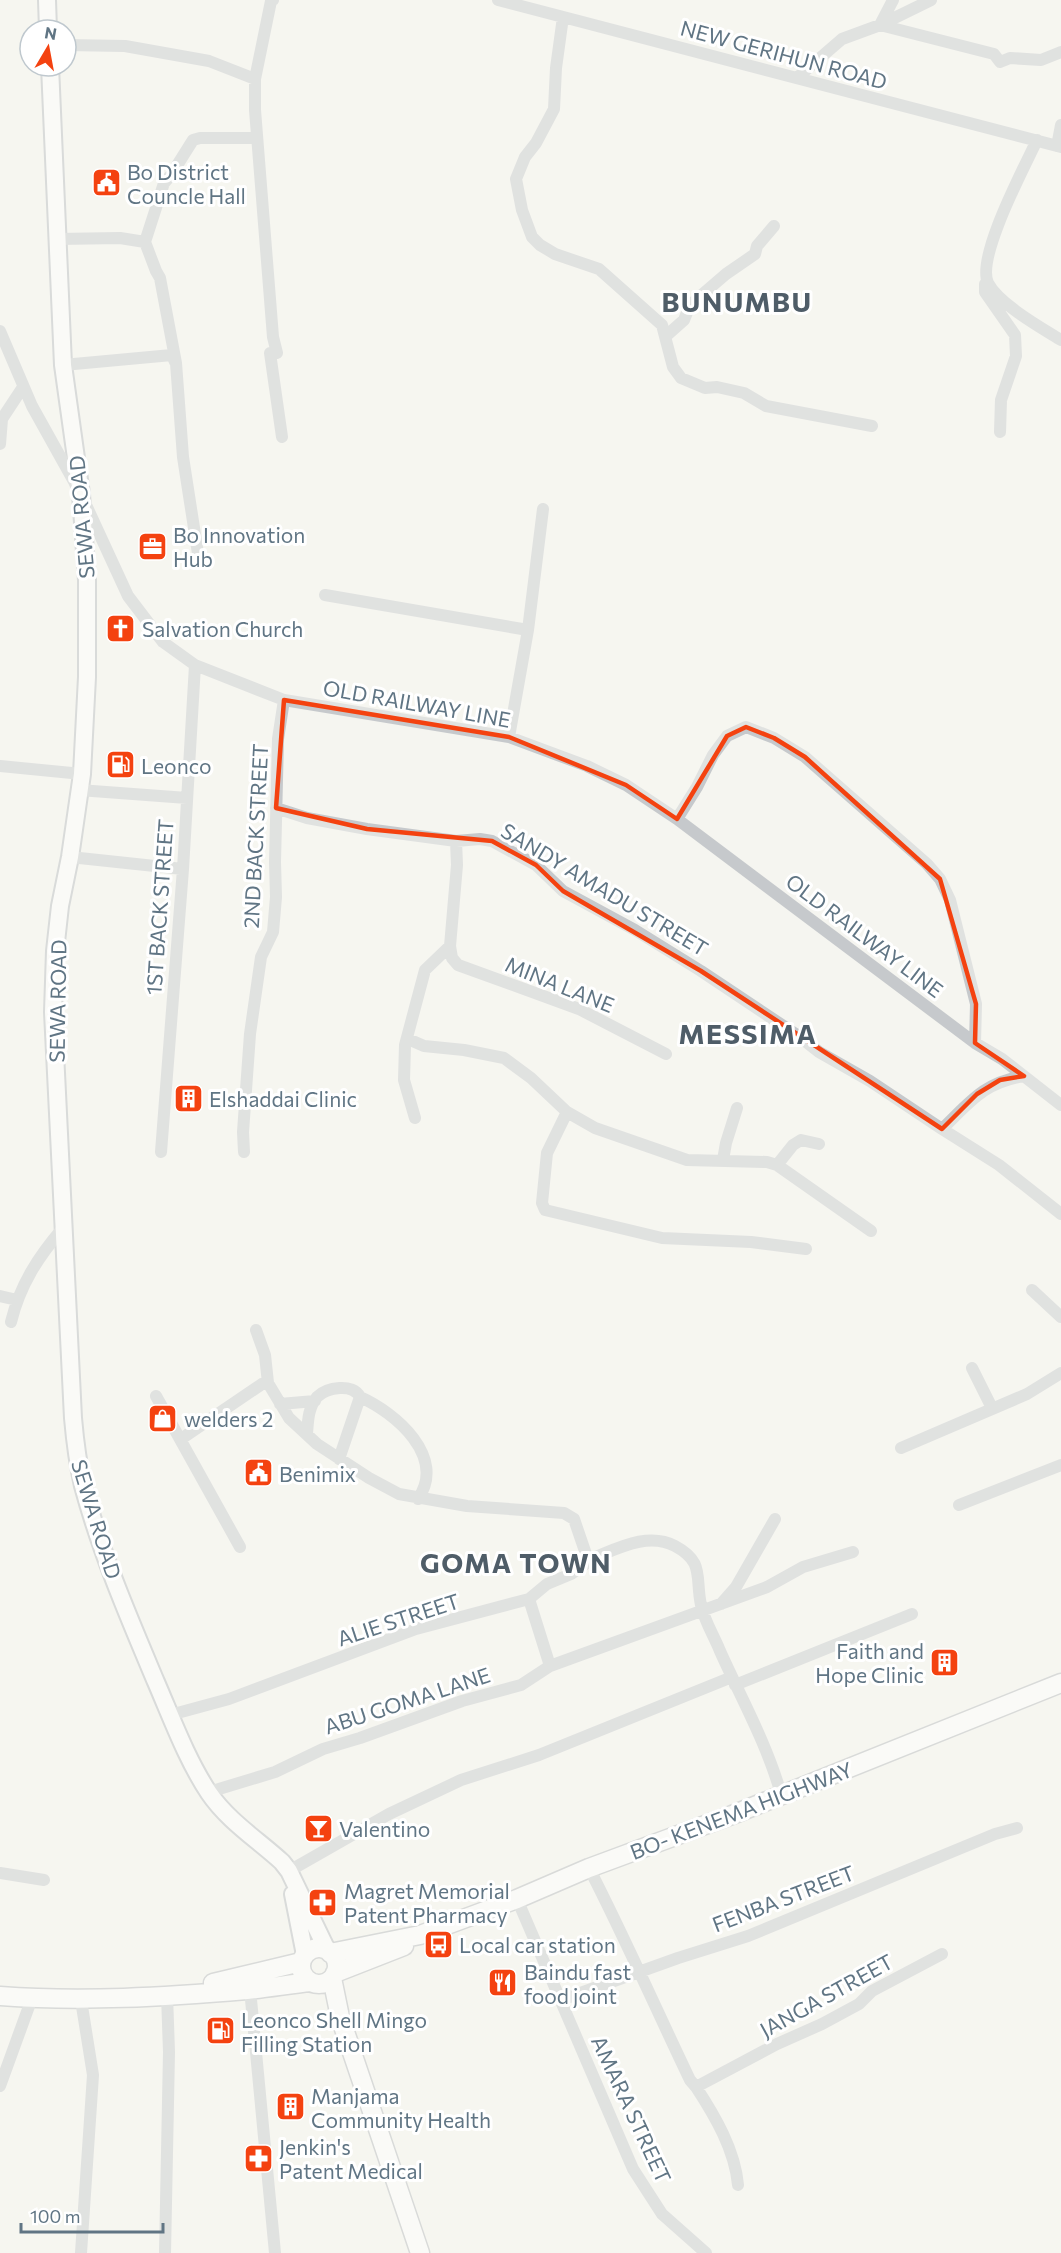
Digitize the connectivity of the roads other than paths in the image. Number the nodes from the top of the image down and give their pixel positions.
1 (47, 0) edge
2 (269, 0) edge
3 (498, 0) edge
4 (557, 0) edge
5 (893, 0) edge
6 (931, 0) edge
7 (558, 15) junction
8 (48, 18) edge
9 (880, 25) junction
10 (78, 45) edge
11 (1061, 52) edge
12 (798, 77) junction
13 (50, 78) edge
14 (255, 79) junction
15 (1061, 125) edge
16 (257, 138) junction
17 (1038, 140) junction
18 (1059, 146) edge
19 (774, 226) dead end
20 (57, 239) junction
21 (146, 242) junction
22 (986, 267) junction
23 (0, 331) edge
24 (666, 336) junction
25 (1061, 340) edge
26 (176, 363) junction
27 (63, 365) junction
28 (23, 387) junction
29 (872, 426) dead end
30 (1000, 432) dead end
31 (282, 437) dead end
32 (0, 444) edge
33 (81, 494) junction
34 (543, 509) dead end
35 (199, 560) dead end
36 (325, 595) dead end
37 (528, 630) junction
38 (195, 665) junction
39 (285, 700) junction
40 (509, 737) junction
41 (0, 766) edge
42 (80, 782) junction
43 (186, 798) junction
44 (276, 808) junction
45 (677, 819) junction
46 (456, 841) junction
47 (70, 857) junction
48 (183, 869) junction
49 (450, 946) junction
50 (408, 1040) junction
51 (975, 1043) junction
52 (666, 1054) dead end
53 (1024, 1076) junction
54 (1061, 1105) edge
55 (737, 1108) dead end
56 (567, 1112) junction
57 (415, 1118) dead end
58 (942, 1129) junction
59 (819, 1144) dead end
60 (160, 1152) dead end
61 (244, 1152) dead end
62 (723, 1160) junction
63 (777, 1165) junction
64 (1061, 1214) edge
65 (63, 1228) junction
66 (871, 1231) dead end
67 (806, 1249) dead end
68 (1032, 1290) dead end
69 (0, 1296) edge
70 (17, 1300) junction
71 (1061, 1317) edge
72 (11, 1322) dead end
73 (256, 1330) dead end
74 (972, 1368) dead end
75 (1061, 1373) edge
76 (268, 1383) junction
77 (156, 1396) dead end
78 (360, 1397) junction
79 (315, 1401) junction
80 (280, 1404) junction
81 (992, 1408) junction
82 (307, 1434) junction
83 (181, 1439) junction
84 (901, 1448) dead end
85 (339, 1459) junction
86 (1061, 1465) edge
87 (418, 1499) junction
88 (959, 1505) dead end
89 (775, 1519) dead end
90 (240, 1547) dead end
91 (853, 1552) dead end
92 (588, 1560) junction
93 (529, 1599) junction
94 (720, 1606) junction
95 (703, 1612) junction
96 (912, 1614) dead end
97 (550, 1666) junction
98 (734, 1681) junction
99 (1061, 1683) edge
100 (170, 1715) junction
101 (209, 1792) junction
102 (781, 1794) junction
103 (1017, 1828) dead end
104 (589, 1868) junction
105 (0, 1873) edge
106 (290, 1875) junction
107 (44, 1880) dead end
108 (517, 1899) junction
109 (420, 1935) junction
110 (329, 1952) junction
111 (942, 1954) dead end
112 (303, 1958) junction
113 (638, 1972) junction
114 (324, 1980) junction
115 (250, 1989) junction
116 (173, 1995) junction
117 (0, 1996) edge
118 (32, 1998) junction
119 (81, 2000) junction
120 (561, 2000) junction
121 (0, 2086) edge
122 (696, 2087) junction
123 (738, 2186) dead end
124 (81, 2253) edge
125 (165, 2253) edge
126 (275, 2253) edge
127 (420, 2253) edge
128 (706, 2253) edge

1 - 8 main road
2 - 14 street
3 - 7 street, NEW GERIHUN ROAD
4 - 7 street
5 - 9 street
6 - 9 street
7 - 12 street, NEW GERIHUN ROAD
7 - 24 street
9 - 11 street
9 - 12 street
10 - 14 street
12 - 17 street, NEW GERIHUN ROAD
13 - 20 main road, SEWA ROAD
14 - 16 street
15 - 18 street
16 - 21 street
16 - 31 street
17 - 18 street, NEW GERIHUN ROAD
17 - 22 street
19 - 24 street
20 - 21 street
20 - 27 main road, SEWA ROAD
21 - 26 street
22 - 25 street
22 - 30 street
23 - 28 street, OLD RAILWAY LINE
24 - 29 street
26 - 27 street
26 - 35 street
27 - 33 main road, SEWA ROAD
28 - 32 street
28 - 33 street, OLD RAILWAY LINE
33 - 38 street, OLD RAILWAY LINE
33 - 42 main road, SEWA ROAD
34 - 37 street
36 - 37 street
37 - 40 street
38 - 39 street, OLD RAILWAY LINE
38 - 43 street, 1ST BACK STREET
39 - 40 street, OLD RAILWAY LINE
39 - 44 street, 2ND BACK STREET
40 - 45 street, OLD RAILWAY LINE
41 - 42 street
42 - 43 street
42 - 47 main road, SEWA ROAD
43 - 48 street, 1ST BACK STREET
44 - 46 street, SANDY AMADU STREET
44 - 61 street, 2ND BACK STREET
45 - 51 street, OLD RAILWAY LINE
45 - 51 street
46 - 49 street
46 - 58 street, SANDY AMADU STREET
47 - 48 street
47 - 65 main road, SEWA ROAD
48 - 60 street, 1ST BACK STREET
49 - 50 street
49 - 52 street, MINA LANE
50 - 56 street
50 - 57 street
51 - 53 street, OLD RAILWAY LINE
53 - 54 street, OLD RAILWAY LINE
53 - 58 street
55 - 62 street
56 - 62 street
56 - 67 street
58 - 64 street, SANDY AMADU STREET
59 - 63 street
62 - 63 street
63 - 66 street
65 - 70 street
65 - 100 main road, SEWA ROAD
68 - 71 street
69 - 70 street
70 - 72 street
73 - 76 street
74 - 81 street
75 - 81 street
76 - 80 street
76 - 83 street
77 - 83 street
78 - 79 street
78 - 85 street
78 - 87 street
79 - 80 street
79 - 82 street
80 - 82 street
81 - 84 street
82 - 85 street
83 - 90 street
85 - 87 street
86 - 88 street
87 - 92 street
89 - 94 street
91 - 94 street, ABU GOMA LANE
92 - 93 street, ALIE STREET
92 - 95 street, ALIE STREET
93 - 97 street
93 - 100 street, ALIE STREET
94 - 95 street, ABU GOMA LANE
95 - 97 street, ABU GOMA LANE
95 - 98 street, ALIE STREET
96 - 98 street
97 - 101 street, ABU GOMA LANE
98 - 102 street, ALIE STREET
98 - 106 street
99 - 102 highway, BO- KENEMA HIGHWAY
100 - 101 main road, SEWA ROAD
101 - 106 main road, SEWA ROAD
102 - 104 highway, BO- KENEMA HIGHWAY
103 - 113 street, FENBA STREET
104 - 108 highway, BO- KENEMA HIGHWAY
104 - 113 street
105 - 107 street
106 - 110 main road, SEWA ROAD
106 - 112 main road
108 - 109 highway, BO- KENEMA HIGHWAY
108 - 120 street, AMARA STREET
109 - 110 highway
109 - 114 highway
110 - 112 highway
110 - 114 highway
111 - 122 street, JANGA STREET
112 - 114 highway
112 - 116 highway
113 - 120 street, FENBA STREET
113 - 122 street
114 - 115 highway
114 - 127 highway
115 - 116 highway
115 - 126 street
116 - 119 highway
116 - 125 street
117 - 118 highway
118 - 119 highway
118 - 121 street
119 - 124 street
120 - 128 street, AMARA STREET
122 - 123 street

